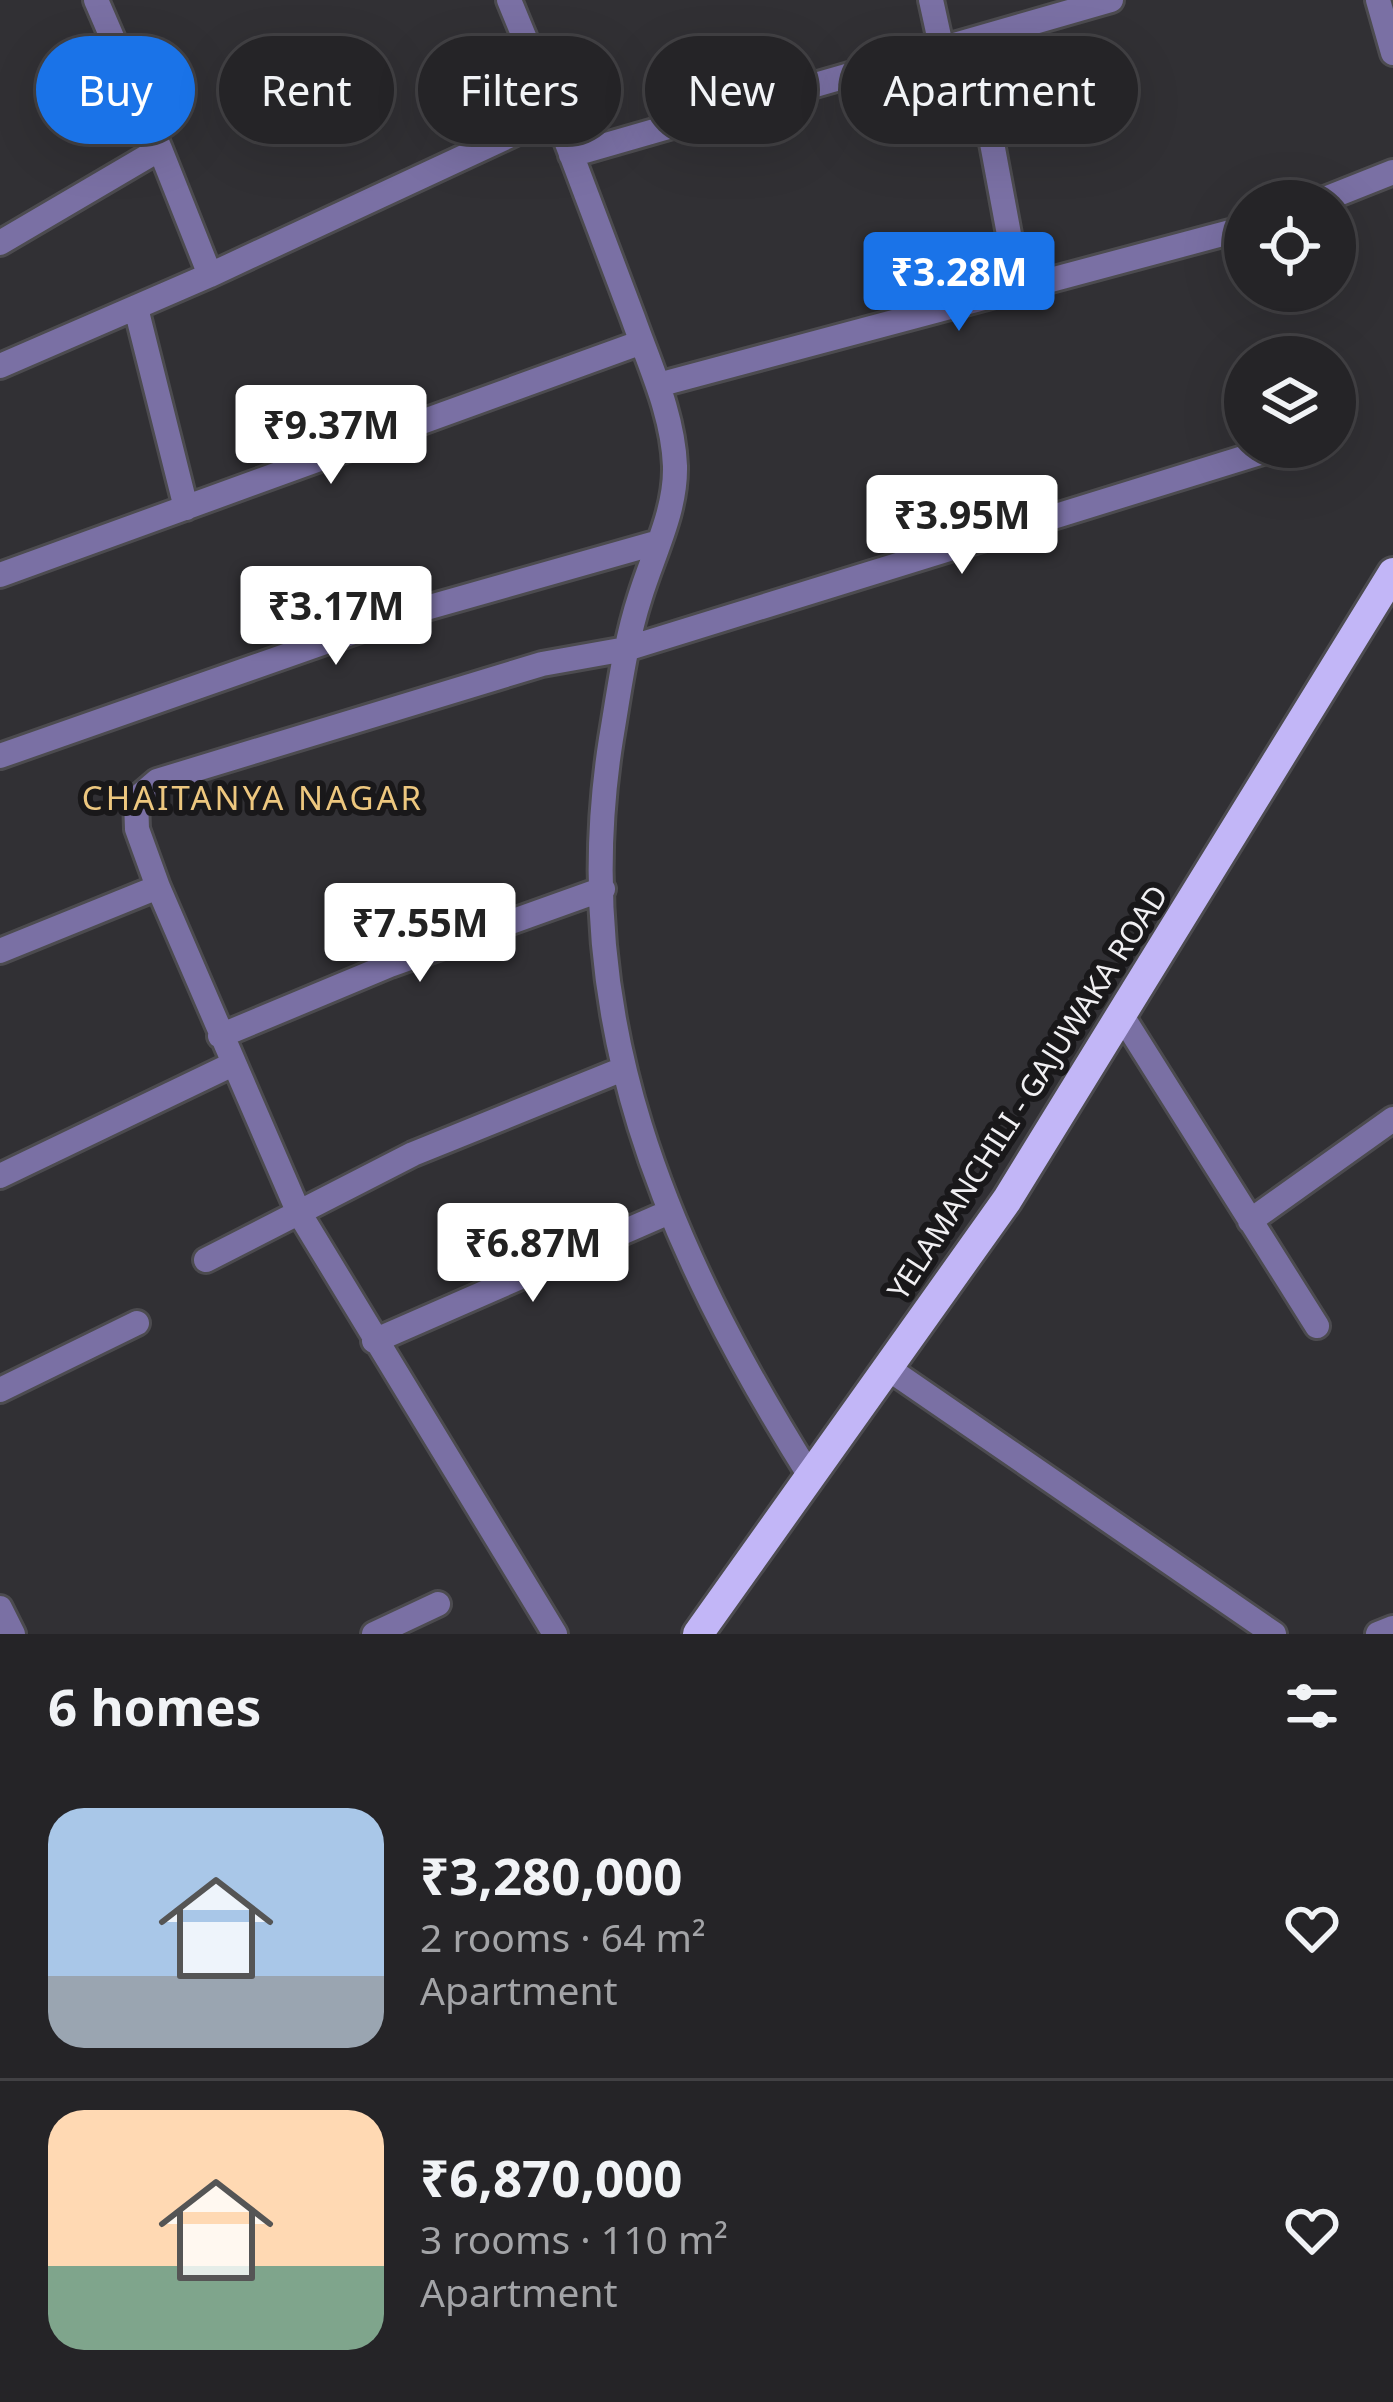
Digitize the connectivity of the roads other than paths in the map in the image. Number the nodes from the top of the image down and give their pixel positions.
1 (96, 0) edge
2 (508, 0) edge
3 (931, 0) edge
4 (1111, 0) edge
5 (1378, 0) edge
6 (523, 36) edge
7 (939, 36) edge
8 (990, 36) edge
9 (1393, 52) edge
10 (841, 79) edge
11 (492, 144) edge
12 (567, 144) edge
13 (992, 144) edge
14 (160, 148) junction
15 (571, 155) junction
16 (1393, 172) edge
17 (1356, 187) edge
18 (1224, 234) edge
19 (0, 243) edge
20 (210, 275) junction
21 (1019, 288) junction
22 (136, 308) junction
23 (642, 343) junction
24 (0, 366) edge
25 (658, 385) junction
26 (1224, 464) edge
27 (186, 508) junction
28 (659, 542) junction
29 (1393, 573) edge
30 (0, 575) edge
31 (626, 650) junction
32 (0, 756) edge
33 (158, 887) junction
34 (603, 889) junction
35 (0, 951) edge
36 (1122, 1016) junction
37 (220, 1036) junction
38 (231, 1065) junction
39 (623, 1070) junction
40 (1393, 1119) edge
41 (0, 1176) edge
42 (298, 1211) junction
43 (667, 1213) junction
44 (1250, 1221) junction
45 (206, 1259) dead end
46 (137, 1323) dead end
47 (1317, 1327) dead end
48 (374, 1341) junction
49 (890, 1369) junction
50 (0, 1390) edge
51 (810, 1475) junction
52 (438, 1604) dead end
53 (0, 1608) edge
54 (1393, 1628) edge
55 (13, 1634) edge
56 (374, 1634) edge
57 (555, 1634) edge
58 (698, 1634) edge
59 (1274, 1634) edge
60 (1378, 1634) edge

1 - 14 street
2 - 6 street
3 - 7 street
4 - 8 street
5 - 9 street
10 - 15 street
11 - 20 street
12 - 15 street
13 - 21 street
14 - 19 street
14 - 20 street
15 - 23 street
16 - 17 street
18 - 21 street
20 - 22 street
21 - 25 street
22 - 24 street
22 - 27 street
23 - 25 street
23 - 27 street
25 - 28 street
26 - 31 street
27 - 30 street
28 - 31 street
28 - 32 street
29 - 36 main road, YELAMANCHILI - GAJUWAKA ROAD
31 - 33 street
31 - 34 street
33 - 35 street
33 - 37 street
34 - 37 street
34 - 39 street
36 - 44 street
36 - 49 main road, YELAMANCHILI - GAJUWAKA ROAD
37 - 38 street
38 - 41 street
38 - 42 street
39 - 42 street
39 - 43 street
40 - 44 street
42 - 45 street
42 - 48 street
43 - 48 street
43 - 51 street
44 - 47 street
46 - 50 street
48 - 57 street
49 - 51 main road, YELAMANCHILI - GAJUWAKA ROAD
49 - 59 street
51 - 58 main road, YELAMANCHILI - GAJUWAKA ROAD
52 - 56 street
53 - 55 street
54 - 60 street

